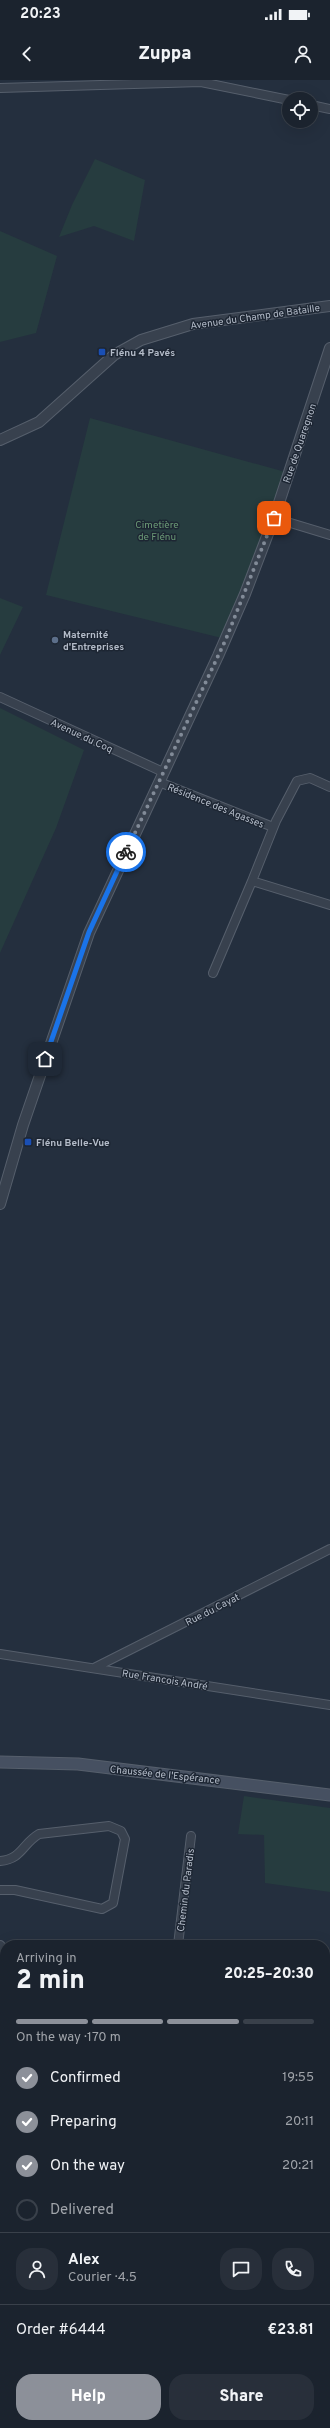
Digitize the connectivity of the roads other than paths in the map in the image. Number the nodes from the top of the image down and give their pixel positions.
1 (0, 88) edge
2 (282, 99) edge
3 (318, 106) edge
4 (330, 109) edge
5 (330, 306) edge
6 (330, 348) edge
7 (0, 440) edge
8 (274, 518) junction
9 (330, 535) edge
10 (0, 697) edge
11 (161, 777) junction
12 (330, 787) edge
13 (273, 827) junction
14 (252, 881) junction
15 (330, 905) edge
16 (213, 973) dead end
17 (0, 1204) edge
18 (330, 1548) edge
19 (0, 1654) edge
20 (94, 1668) junction
21 (330, 1705) edge
22 (0, 1762) edge
23 (330, 1795) edge
24 (191, 1836) dead end
25 (0, 1861) edge
26 (0, 1890) edge
27 (179, 1940) edge

1 - 2 street
3 - 4 street
5 - 7 street, Avenue du Champ de Bataille
6 - 8 street, Rue de Quaregnon
8 - 9 street
8 - 11 street, Rue de Quaregnon
10 - 11 street, Avenue du Coq
11 - 13 street, Résidence des Agasses
11 - 17 street, Rue de Quaregnon
12 - 13 street, Résidence des Agasses
13 - 14 street, Résidence des Agasses
14 - 15 street
14 - 16 street, Résidence des Agasses
18 - 20 street, Rue du Cayat
19 - 20 street, Rue Francois André
20 - 21 street, Rue Francois André
22 - 23 main road, Chaussée de l'Espérance
24 - 27 street, Chemin du Paradis
25 - 26 street

